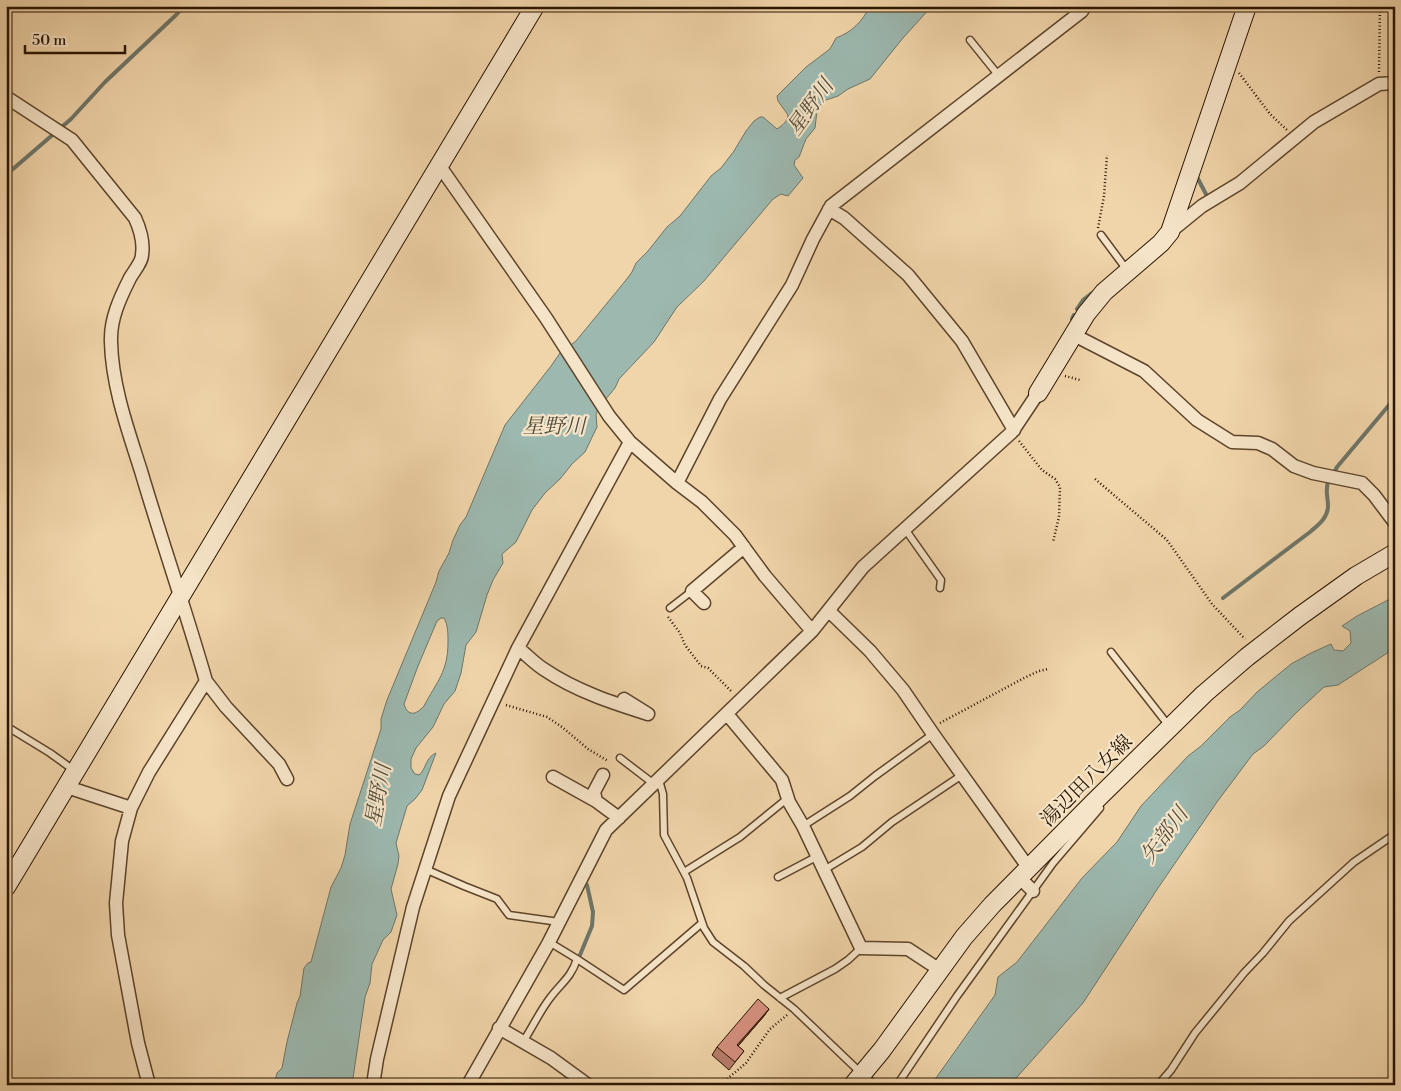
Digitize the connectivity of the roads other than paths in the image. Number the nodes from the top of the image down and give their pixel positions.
1 (535, 6) edge
2 (1085, 6) edge
3 (1243, 8) edge
4 (970, 40) dead end
5 (999, 76) junction
6 (1395, 83) edge
7 (6, 97) edge
8 (439, 165) junction
9 (830, 209) junction
10 (1170, 232) junction
11 (1101, 235) road end
12 (1128, 271) junction
13 (1074, 336) junction
14 (1038, 393) joint
15 (1013, 431) junction
16 (630, 442) junction
17 (677, 483) junction
18 (1395, 523) edge
19 (905, 529) junction
20 (744, 548) junction
21 (1395, 553) edge
22 (940, 588) dead end
23 (692, 591) junction
24 (181, 595) junction
25 (704, 603) dead end
26 (670, 608) road end
27 (828, 611) junction
28 (812, 630) junction
29 (518, 648) junction
30 (1111, 652) dead end
31 (206, 682) junction
32 (624, 699) dead end
33 (727, 714) junction
34 (6, 726) edge
35 (1170, 727) junction
36 (931, 732) junction
37 (620, 758) dead end
38 (68, 766) dead end
39 (1128, 768) junction
40 (603, 775) dead end
41 (962, 775) junction
42 (553, 777) dead end
43 (287, 779) dead end
44 (656, 782) junction
45 (67, 787) junction
46 (788, 798) junction
47 (596, 801) junction
48 (131, 808) junction
49 (619, 818) junction
50 (803, 826) junction
51 (1395, 834) edge
52 (818, 856) junction
53 (425, 869) junction
54 (824, 870) junction
55 (684, 872) junction
56 (1024, 872) junction
57 (778, 877) dead end
58 (6, 887) edge
59 (1033, 891) junction
60 (559, 922) junction
61 (702, 923) junction
62 (549, 942) junction
63 (861, 948) junction
64 (577, 959) junction
65 (940, 970) junction
66 (780, 998) junction
67 (499, 1028) junction
68 (524, 1042) junction
69 (863, 1081) edge
70 (149, 1085) edge
71 (373, 1085) edge
72 (468, 1085) edge
73 (588, 1085) edge
74 (897, 1085) edge
75 (1158, 1085) edge

1 - 8 street
2 - 5 street
3 - 10 street
4 - 5 lane
5 - 9 street
6 - 10 street
7 - 24 street
8 - 16 street
8 - 24 street
9 - 15 street
9 - 17 street
10 - 12 street
11 - 12 lane
12 - 13 street
13 - 14 street
13 - 18 street
14 - 15 street
15 - 19 street
16 - 17 street
16 - 29 street
17 - 20 street
19 - 22 lane
19 - 27 street
20 - 23 street
20 - 28 street
21 - 35 street, 湯辺田八女線
23 - 25 street
23 - 26 lane
24 - 31 street
24 - 45 street
27 - 28 street
27 - 36 street
28 - 33 street
29 - 32 street
29 - 53 street
30 - 35 lane
31 - 43 street
31 - 48 street
33 - 44 street
33 - 46 street
34 - 38 lane
35 - 39 street, 湯辺田八女線
36 - 41 street
36 - 50 lane
37 - 44 lane
39 - 56 street, 湯辺田八女線
39 - 59 lane
40 - 47 street
41 - 54 lane
41 - 56 street
42 - 47 street
44 - 49 street
44 - 55 lane
45 - 48 street
45 - 58 street
46 - 50 street
46 - 55 lane
47 - 49 street
48 - 70 street
49 - 60 street
50 - 52 street
51 - 75 lane
52 - 54 street
52 - 57 lane
53 - 60 lane
53 - 71 street
54 - 63 street
55 - 61 lane
56 - 59 street
56 - 65 street, 湯辺田八女線
59 - 74 lane
60 - 62 street
61 - 64 lane
61 - 66 lane
62 - 64 lane
62 - 67 street
63 - 65 street
63 - 66 lane
64 - 68 lane
65 - 69 street, 湯辺田八女線
66 - 69 lane
67 - 68 street
67 - 72 street
68 - 73 street

